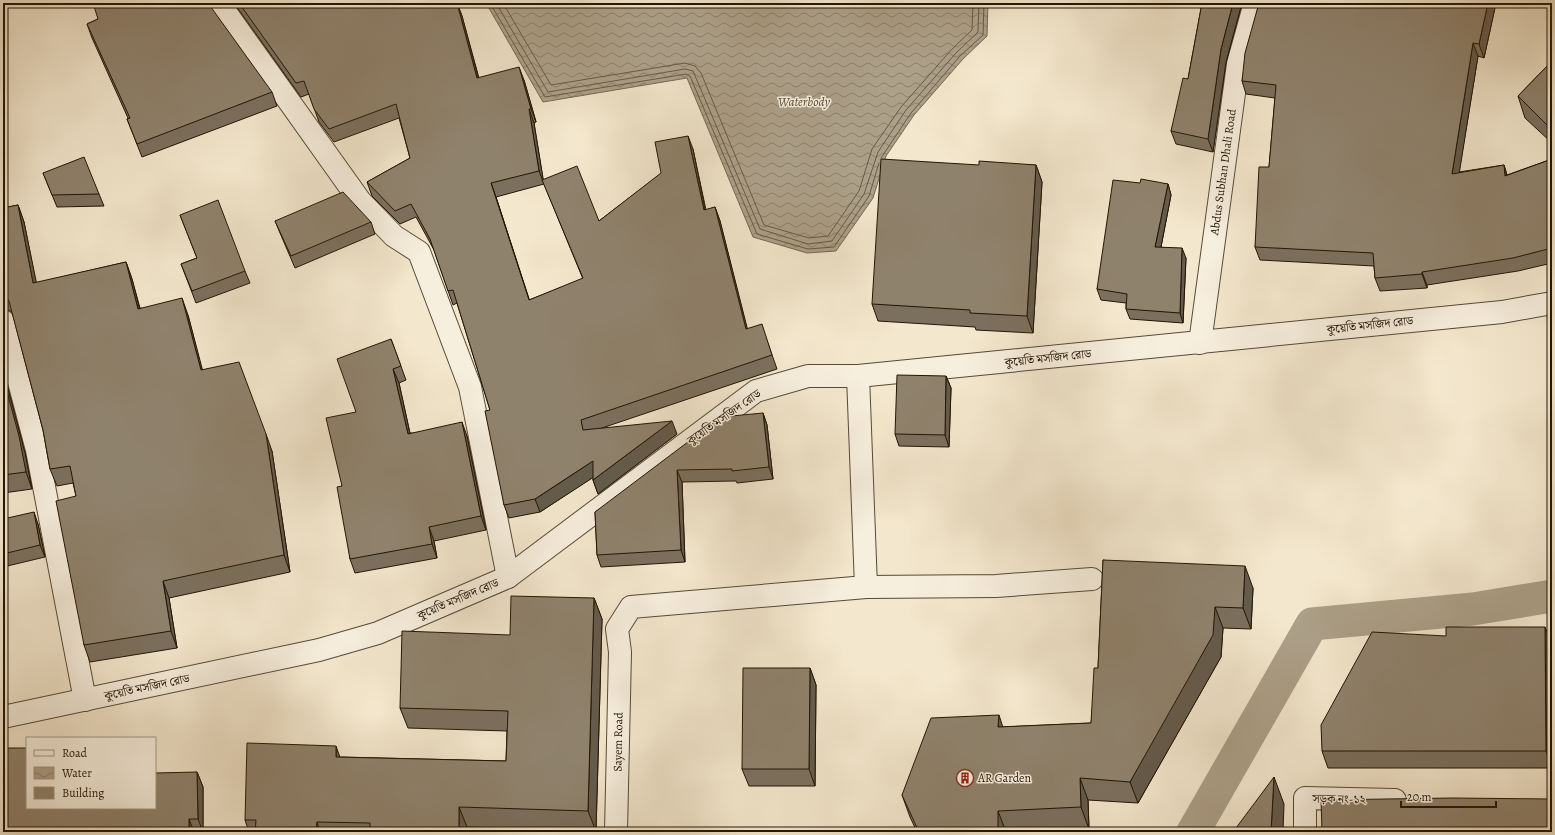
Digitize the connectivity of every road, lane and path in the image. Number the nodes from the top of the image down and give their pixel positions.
1 (219, 3) edge
2 (1255, 3) edge
3 (1552, 303) edge
4 (3, 321) edge
5 (1200, 343) junction
6 (858, 376) junction
7 (508, 577) junction
8 (1092, 579) dead end
9 (866, 587) junction
10 (85, 700) junction
11 (3, 717) edge
12 (1416, 800) edge
13 (616, 832) edge
14 (1305, 832) edge

1 - 7 street
2 - 5 street, Abdus Subhan Dhali Road
3 - 5 street, কুয়েতি মসজিদ রোড
4 - 10 street
5 - 6 street, কুয়েতি মসজিদ রোড
6 - 7 street, কুয়েতি মসজিদ রোড
6 - 9 street
7 - 10 street, কুয়েতি মসজিদ রোড
8 - 9 street
9 - 13 street, Sayem Road
10 - 11 street, কুয়েতি মসজিদ রোড
12 - 14 street, সড়ক নং-১২

